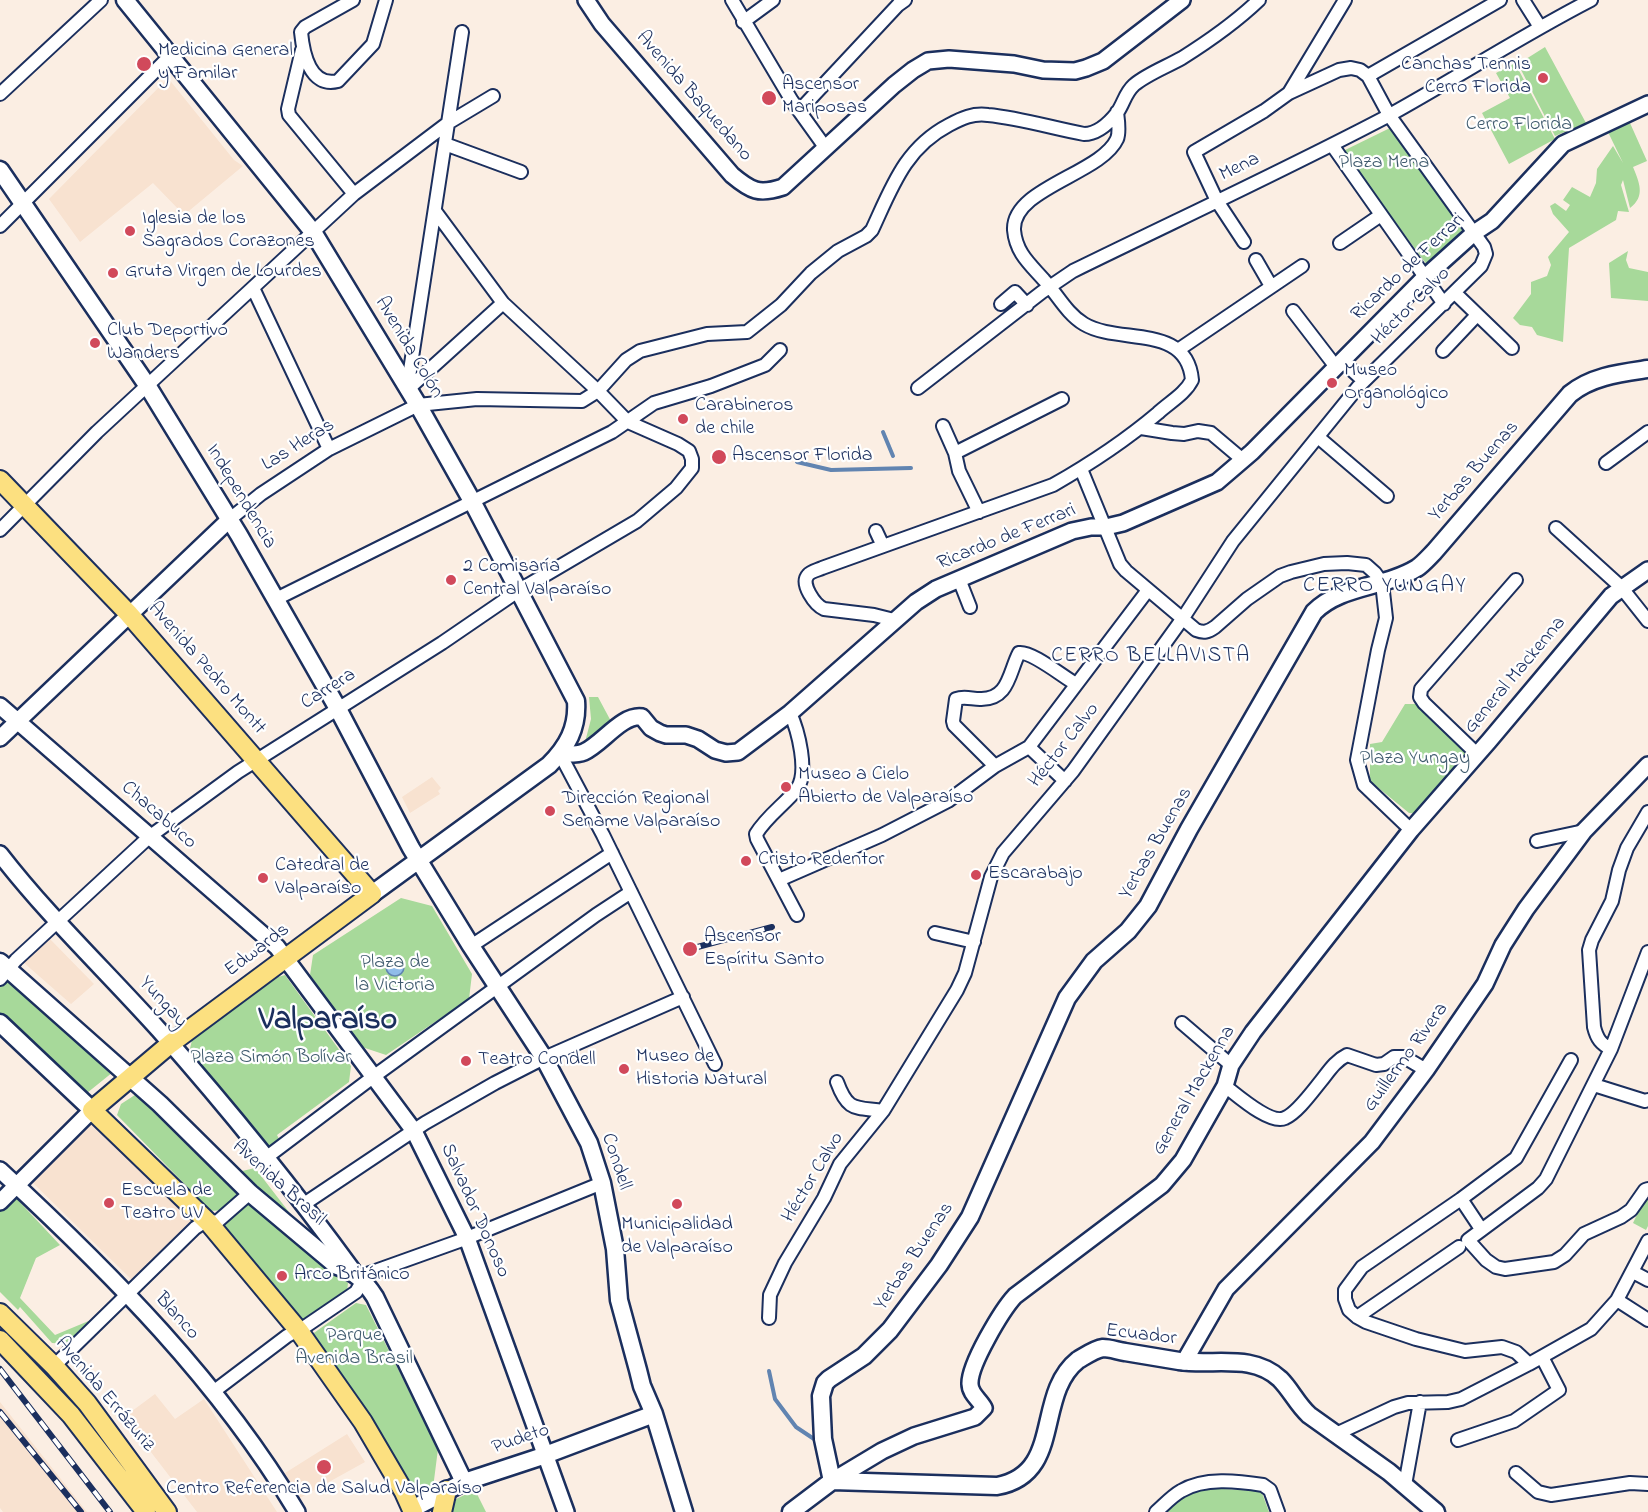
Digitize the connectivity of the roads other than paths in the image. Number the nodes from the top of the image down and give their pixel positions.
1 (101, 0) edge
2 (125, 0) edge
3 (353, 0) edge
4 (386, 0) edge
5 (586, 0) edge
6 (732, 0) edge
7 (773, 0) edge
8 (1182, 0) edge
9 (1260, 0) edge
10 (1345, 0) edge
11 (1500, 0) edge
12 (1523, 0) edge
13 (1591, 0) edge
14 (899, 2) edge
15 (743, 22) junction
16 (1540, 27) junction
17 (462, 32) dead end
18 (303, 46) junction
19 (170, 56) junction
20 (1368, 76) junction
21 (1289, 93) junction
22 (0, 94) edge
23 (493, 96) dead end
24 (1648, 104) edge
25 (799, 111) junction
26 (1118, 112) junction
27 (1389, 115) junction
28 (448, 123) junction
29 (445, 144) junction
30 (1332, 145) junction
31 (825, 147) junction
32 (0, 170) edge
33 (521, 171) dead end
34 (354, 194) junction
35 (1217, 201) junction
36 (23, 204) junction
37 (435, 212) junction
38 (1381, 215) junction
39 (0, 226) edge
40 (314, 232) junction
41 (1474, 233) junction
42 (1244, 242) dead end
43 (1340, 243) dead end
44 (1256, 260) dead end
45 (1302, 266) dead end
46 (1424, 278) junction
47 (1050, 286) junction
48 (1271, 286) junction
49 (253, 288) junction
50 (1455, 293) junction
51 (502, 303) junction
52 (1001, 304) dead end
53 (1444, 304) junction
54 (1027, 305) junction
55 (1293, 311) dead end
56 (1478, 315) junction
57 (1512, 348) dead end
58 (780, 350) dead end
59 (1178, 350) junction
60 (1443, 351) dead end
61 (1339, 364) junction
62 (1648, 369) edge
63 (1364, 381) junction
64 (147, 385) junction
65 (918, 388) dead end
66 (407, 390) junction
67 (598, 391) junction
68 (1062, 399) dead end
69 (418, 405) junction
70 (628, 422) junction
71 (943, 426) dead end
72 (1141, 428) junction
73 (1648, 432) edge
74 (1318, 437) junction
75 (329, 449) junction
76 (955, 453) junction
77 (1243, 460) junction
78 (1606, 463) dead end
79 (1081, 469) junction
80 (0, 480) edge
81 (1386, 496) dead end
82 (472, 501) junction
83 (26, 505) junction
84 (978, 512) junction
85 (230, 519) junction
86 (1106, 527) junction
87 (1556, 528) dead end
88 (0, 530) edge
89 (876, 531) dead end
90 (883, 546) junction
91 (1648, 570) edge
92 (959, 579) junction
93 (1516, 580) dead end
94 (1382, 583) junction
95 (1621, 587) junction
96 (1148, 590) junction
97 (518, 591) junction
98 (276, 599) junction
99 (970, 608) dead end
100 (128, 613) junction
101 (1183, 618) junction
102 (894, 620) junction
103 (1648, 621) edge
104 (1076, 684) junction
105 (0, 706) edge
106 (337, 707) junction
107 (790, 713) junction
108 (16, 721) junction
109 (0, 738) edge
110 (1029, 747) junction
111 (560, 754) junction
112 (1477, 754) junction
113 (255, 759) junction
114 (1648, 765) edge
115 (995, 766) junction
116 (1065, 781) junction
117 (1648, 812) edge
118 (1411, 830) junction
119 (1584, 831) junction
120 (149, 837) junction
121 (1537, 841) dead end
122 (612, 853) junction
123 (0, 854) edge
124 (418, 861) junction
125 (778, 880) junction
126 (631, 892) junction
127 (372, 894) junction
128 (797, 915) dead end
129 (59, 922) junction
130 (935, 933) dead end
131 (974, 942) junction
132 (471, 946) junction
133 (1648, 952) edge
134 (286, 958) junction
135 (3, 970) edge
136 (497, 987) junction
137 (683, 997) junction
138 (0, 1023) edge
139 (1182, 1023) dead end
140 (170, 1044) junction
141 (1611, 1049) junction
142 (544, 1058) junction
143 (1571, 1060) dead end
144 (715, 1064) dead end
145 (1232, 1065) junction
146 (1426, 1070) junction
147 (131, 1077) junction
148 (373, 1077) junction
149 (837, 1082) dead end
150 (1594, 1085) junction
151 (1225, 1086) junction
152 (1648, 1100) edge
153 (92, 1110) junction
154 (883, 1111) junction
155 (414, 1131) junction
156 (267, 1157) junction
157 (0, 1170) edge
158 (602, 1183) junction
159 (16, 1185) junction
160 (1648, 1189) edge
161 (250, 1192) junction
162 (1461, 1199) junction
163 (0, 1202) edge
164 (304, 1204) junction
165 (209, 1222) junction
166 (1481, 1229) junction
167 (467, 1238) junction
168 (1648, 1241) edge
169 (1463, 1243) junction
170 (1633, 1272) junction
171 (358, 1276) junction
172 (1648, 1280) edge
173 (126, 1294) junction
174 (1617, 1300) junction
175 (0, 1313) edge
176 (1357, 1317) junction
177 (769, 1318) dead end
178 (1648, 1320) edge
179 (299, 1331) junction
180 (0, 1340) edge
181 (1542, 1357) junction
182 (1184, 1362) junction
183 (1529, 1364) junction
184 (54, 1366) junction
185 (213, 1392) junction
186 (1420, 1402) junction
187 (654, 1414) junction
188 (1336, 1434) junction
189 (1458, 1440) dead end
190 (546, 1454) junction
191 (1516, 1473) dead end
192 (832, 1481) junction
193 (464, 1482) junction
194 (1648, 1484) edge
195 (1405, 1485) junction
196 (447, 1490) junction
197 (410, 1511) edge
198 (146, 1512) edge
199 (167, 1512) edge
200 (297, 1512) edge
201 (442, 1512) edge
202 (566, 1512) edge
203 (684, 1512) edge
204 (790, 1512) edge
205 (1156, 1512) edge
206 (1278, 1512) edge
207 (1436, 1512) edge

1 - 22 street
2 - 19 main road, Avenida Colón
3 - 18 street
4 - 18 street
5 - 31 street, Avenida Baquedano
6 - 15 street
7 - 15 street
8 - 31 street, Avenida Baquedano
9 - 26 street
10 - 21 street
11 - 20 street
12 - 16 street
13 - 16 street, Mena
14 - 25 street
15 - 25 street
16 - 27 street, Mena
17 - 28 street
18 - 34 street
19 - 36 street
19 - 40 main road, Avenida Colón
20 - 21 street
20 - 27 street
21 - 35 street
23 - 28 street
24 - 41 street, Ricardo de Ferrari
25 - 31 street
26 - 47 street
26 - 67 street
27 - 30 street, Mena
27 - 41 street
28 - 29 street
28 - 34 street
29 - 33 street
29 - 37 street
30 - 35 street, Mena
30 - 38 street
32 - 36 main road, Independencia
34 - 40 street
35 - 42 street
35 - 47 street, Mena
36 - 39 street
36 - 64 main road, Independencia
37 - 51 street
37 - 66 street
38 - 43 street
38 - 46 street
40 - 49 street
40 - 66 main road, Avenida Colón
41 - 46 street, Ricardo de Ferrari
41 - 50 street, Héctor Calvo
44 - 48 street
45 - 48 street
46 - 53 street
46 - 61 street, Ricardo de Ferrari
47 - 54 street, Mena
47 - 59 street
48 - 59 street
49 - 64 street
49 - 75 street
50 - 53 street, Héctor Calvo
50 - 56 street
51 - 66 street
51 - 67 street
52 - 54 street
53 - 63 street, Héctor Calvo
54 - 65 street, Mena
55 - 61 street
56 - 57 street
56 - 60 street
58 - 70 street
59 - 72 street
61 - 63 street
61 - 77 street, Ricardo de Ferrari
62 - 94 main road, Yerbas Buenas
63 - 74 street, Héctor Calvo
64 - 83 street
64 - 85 main road, Independencia
66 - 69 main road, Avenida Colón
67 - 69 street, Las Heras
67 - 70 street
68 - 76 street
69 - 75 street, Las Heras
69 - 82 main road, Avenida Colón
70 - 82 street
70 - 97 street, Carrera
71 - 76 street
72 - 77 street
72 - 79 street
73 - 78 street
74 - 81 street
74 - 101 street, Héctor Calvo
75 - 85 street, Las Heras
76 - 84 street
77 - 86 street, Ricardo de Ferrari
79 - 84 street
79 - 86 street
80 - 83 main road, Avenida Pedro Montt
82 - 97 main road, Avenida Colón
82 - 98 street
83 - 88 street
83 - 100 main road, Avenida Pedro Montt
84 - 90 street
85 - 98 main road, Independencia
85 - 100 street, Las Heras
86 - 92 street, Ricardo de Ferrari
86 - 96 street
87 - 95 street
89 - 90 street
90 - 102 street
91 - 95 street, General Mackenna
92 - 99 street
92 - 102 street, Ricardo de Ferrari
93 - 112 street
94 - 101 street
94 - 118 street
94 - 192 main road, Yerbas Buenas
95 - 103 street
95 - 112 street, General Mackenna
96 - 101 street
96 - 104 street
97 - 106 street, Carrera
97 - 111 main road, Avenida Colón
98 - 106 main road, Independencia
100 - 108 street, Las Heras
100 - 113 main road, Avenida Pedro Montt
101 - 116 street, Héctor Calvo
102 - 107 street, Ricardo de Ferrari
104 - 110 street
104 - 115 street
105 - 108 street, Chacabuco
106 - 113 street, Carrera
106 - 124 main road, Independencia
107 - 111 street, Ricardo de Ferrari
107 - 125 street
108 - 109 street, Las Heras
108 - 120 street, Chacabuco
110 - 115 street
110 - 116 street
111 - 122 street
111 - 124 main road, Edwards
112 - 118 street, General Mackenna
113 - 120 street, Carrera
113 - 127 main road, Avenida Pedro Montt
114 - 119 street, Guillermo Rivera
115 - 125 street
116 - 131 street, Héctor Calvo
117 - 141 street
118 - 145 street, General Mackenna
119 - 121 street
119 - 146 street, Guillermo Rivera
120 - 129 street, Carrera
120 - 134 street, Chacabuco
122 - 126 street
122 - 132 street
123 - 129 street, Yungay
124 - 127 main road, Edwards
124 - 132 main road, Condell
125 - 128 street
126 - 136 street
126 - 137 street
127 - 134 main road, Edwards
129 - 135 street, Carrera
129 - 140 street, Yungay
130 - 131 street
131 - 154 street, Héctor Calvo
132 - 136 main road, Condell
133 - 141 street
134 - 140 main road, Edwards
134 - 148 street, Salvador Donoso
135 - 147 main road, Avenida Brasil
136 - 142 main road, Condell
136 - 148 street
137 - 142 street
137 - 144 street
138 - 153 main road
139 - 145 street
140 - 147 main road, Edwards
140 - 156 street, Yungay
141 - 150 street
142 - 155 street
142 - 158 main road, Condell
143 - 162 street
145 - 151 street, General Mackenna
146 - 151 street
146 - 182 street, Guillermo Rivera
147 - 153 main road, Edwards
147 - 161 main road, Avenida Brasil
148 - 155 street, Salvador Donoso
148 - 156 street
149 - 154 street
150 - 152 street
150 - 166 street
151 - 192 street, General Mackenna
153 - 159 street, Edwards
153 - 165 main road
154 - 177 street, Héctor Calvo
155 - 164 street
155 - 167 street, Salvador Donoso
156 - 164 street, Yungay
157 - 159 street, Blanco
158 - 167 street
158 - 187 main road, Condell
159 - 163 street, Edwards
159 - 173 street, Blanco
160 - 169 street
161 - 165 street
161 - 171 main road, Avenida Brasil
162 - 166 street
162 - 176 street
164 - 171 street, Yungay
165 - 173 street
165 - 179 main road
166 - 169 street
167 - 171 street
167 - 190 street, Salvador Donoso
168 - 170 street
169 - 176 street
170 - 172 street
170 - 174 street
171 - 179 street
171 - 193 main road
173 - 184 street
173 - 185 street, Blanco
174 - 178 street
174 - 181 street
175 - 184 main road, Avenida Errázuriz
176 - 183 street
179 - 185 street
179 - 197 main road
180 - 198 main road, Avenida Errázuriz
181 - 183 street
181 - 189 street
182 - 188 main road, Ecuador
182 - 192 main road, Ecuador
183 - 186 street
184 - 199 main road, Avenida Errázuriz
185 - 200 street, Blanco
186 - 188 street
186 - 195 street
187 - 190 main road, Pudeto
187 - 203 main road, Condell
188 - 195 main road, Ecuador
190 - 193 main road, Pudeto
190 - 202 street, Salvador Donoso
191 - 194 street
192 - 204 main road
193 - 196 main road, Pudeto
195 - 207 main road, Ecuador
196 - 197 main road, Pudeto
196 - 201 main road
205 - 206 street

